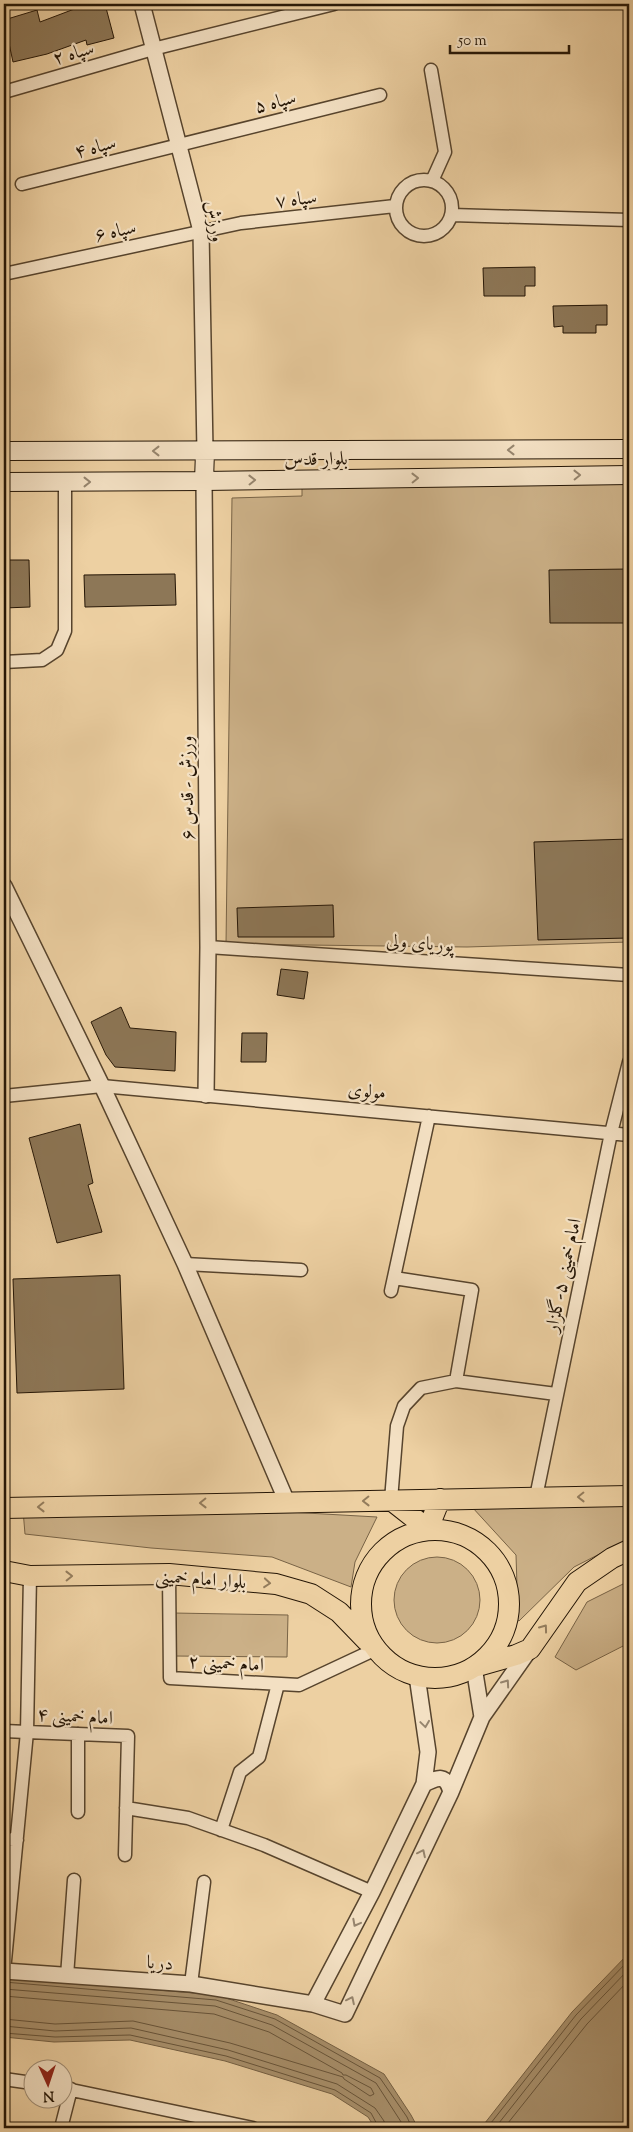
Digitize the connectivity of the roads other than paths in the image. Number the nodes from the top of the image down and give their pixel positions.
1 (142, 4) edge
2 (334, 4) edge
3 (153, 49) junction
4 (431, 70) dead end
5 (4, 92) edge
6 (380, 95) dead end
7 (178, 144) junction
8 (432, 181) junction
9 (22, 184) dead end
10 (395, 206) junction
11 (452, 215) junction
12 (629, 220) edge
13 (201, 231) junction
14 (4, 274) edge
15 (629, 449) edge
16 (4, 451) edge
17 (205, 451) junction
18 (629, 475) edge
19 (204, 481) junction
20 (4, 482) edge
21 (65, 482) junction
22 (4, 662) edge
23 (4, 886) edge
24 (208, 947) junction
25 (629, 976) edge
26 (629, 1062) edge
27 (102, 1086) junction
28 (206, 1095) junction
29 (4, 1096) edge
30 (429, 1116) junction
31 (611, 1133) junction
32 (629, 1135) edge
33 (185, 1264) junction
34 (301, 1270) dead end
35 (394, 1278) junction
36 (391, 1291) dead end
37 (456, 1381) junction
38 (556, 1394) junction
39 (629, 1496) edge
40 (536, 1497) junction
41 (440, 1499) junction
42 (391, 1500) junction
43 (287, 1502) junction
44 (7, 1509) edge
45 (428, 1530) junction
46 (629, 1550) edge
47 (4, 1571) edge
48 (169, 1574) junction
49 (30, 1576) junction
50 (376, 1649) junction
51 (530, 1649) junction
52 (474, 1667) junction
53 (417, 1676) junction
54 (278, 1684) junction
55 (482, 1717) junction
56 (4, 1731) edge
57 (26, 1732) junction
58 (78, 1734) junction
59 (424, 1784) junction
60 (451, 1792) junction
61 (126, 1808) junction
62 (78, 1812) dead end
63 (221, 1830) junction
64 (4, 1839) edge
65 (17, 1840) junction
66 (125, 1855) dead end
67 (74, 1880) dead end
68 (204, 1882) dead end
69 (372, 1892) junction
70 (4, 1971) edge
71 (67, 1976) junction
72 (191, 1984) junction
73 (313, 2004) junction
74 (4, 2079) edge
75 (22, 2082) edge
76 (72, 2089) edge
77 (64, 2110) edge
78 (61, 2128) edge
79 (253, 2128) edge

1 - 3 street, ورزش
2 - 3 street, سپاه ۲
3 - 5 street, سپاه ۲
3 - 7 street, ورزش
4 - 8 street
6 - 7 street, سپاه ۵
7 - 9 street, سپاه ۴
7 - 13 street, ورزش
8 - 10 street
8 - 11 street
10 - 11 street
10 - 13 street, سپاه ۷
11 - 12 street
13 - 14 street, سپاه ۶
13 - 17 street, ورزش
15 -> 17 main road, بلوار قدس
17 -> 16 main road, بلوار قدس
17 - 19 main road
19 -> 18 main road, بلوار قدس
21 -> 19 main road, بلوار قدس
19 - 24 street, ورزش - قدس ۶
20 - 21 main road, بلوار قدس
21 - 22 street
23 - 27 street
24 - 25 street, پوریای ولی
24 - 28 street, ورزش - قدس ۶
26 - 31 street, امام خمینی ۵-گلزار
27 - 28 street, مولوی
27 - 29 street, مولوی
27 - 33 street
28 - 30 street, مولوی
30 - 31 street, مولوی
30 - 35 street
31 - 32 street, مولوی
31 - 38 street, امام خمینی ۵-گلزار
33 - 34 street
33 - 43 street
35 - 36 street
35 - 37 street
37 - 38 street
37 - 42 street
38 - 40 street, امام خمینی ۵-گلزار
39 -> 40 main road
40 - 41 main road
41 - 42 main road
41 - 45 main road
42 -> 43 main road
42 - 45 main road
43 -> 44 main road
45 - 50 main road
45 - 52 main road
51 -> 46 main road
47 - 49 main road, بلوار امام خمینی
49 -> 48 main road, بلوار امام خمینی
48 -> 50 main road, بلوار امام خمینی
48 - 54 street, امام خمینی ۲
49 - 57 street, امام خمینی ۴
50 - 53 main road
50 - 54 street, امام خمینی ۲
51 - 52 main road
55 -> 51 street
52 - 53 main road
52 - 55 street
53 -> 59 street
54 - 63 street
55 - 60 street
56 - 57 street
57 - 58 street, امام خمینی ۴
57 - 65 street
58 - 61 street, امام خمینی ۴
58 - 62 street
59 - 60 street
59 - 69 street
73 -> 60 street, دریا
61 - 63 street
61 - 66 street
63 - 69 street
64 - 65 street
65 - 70 street
67 - 71 street
68 - 72 street
69 -> 73 street
70 - 71 street, دریا
71 - 72 street, دریا
72 - 73 street, دریا
74 - 75 street
76 - 79 street
77 - 78 street

